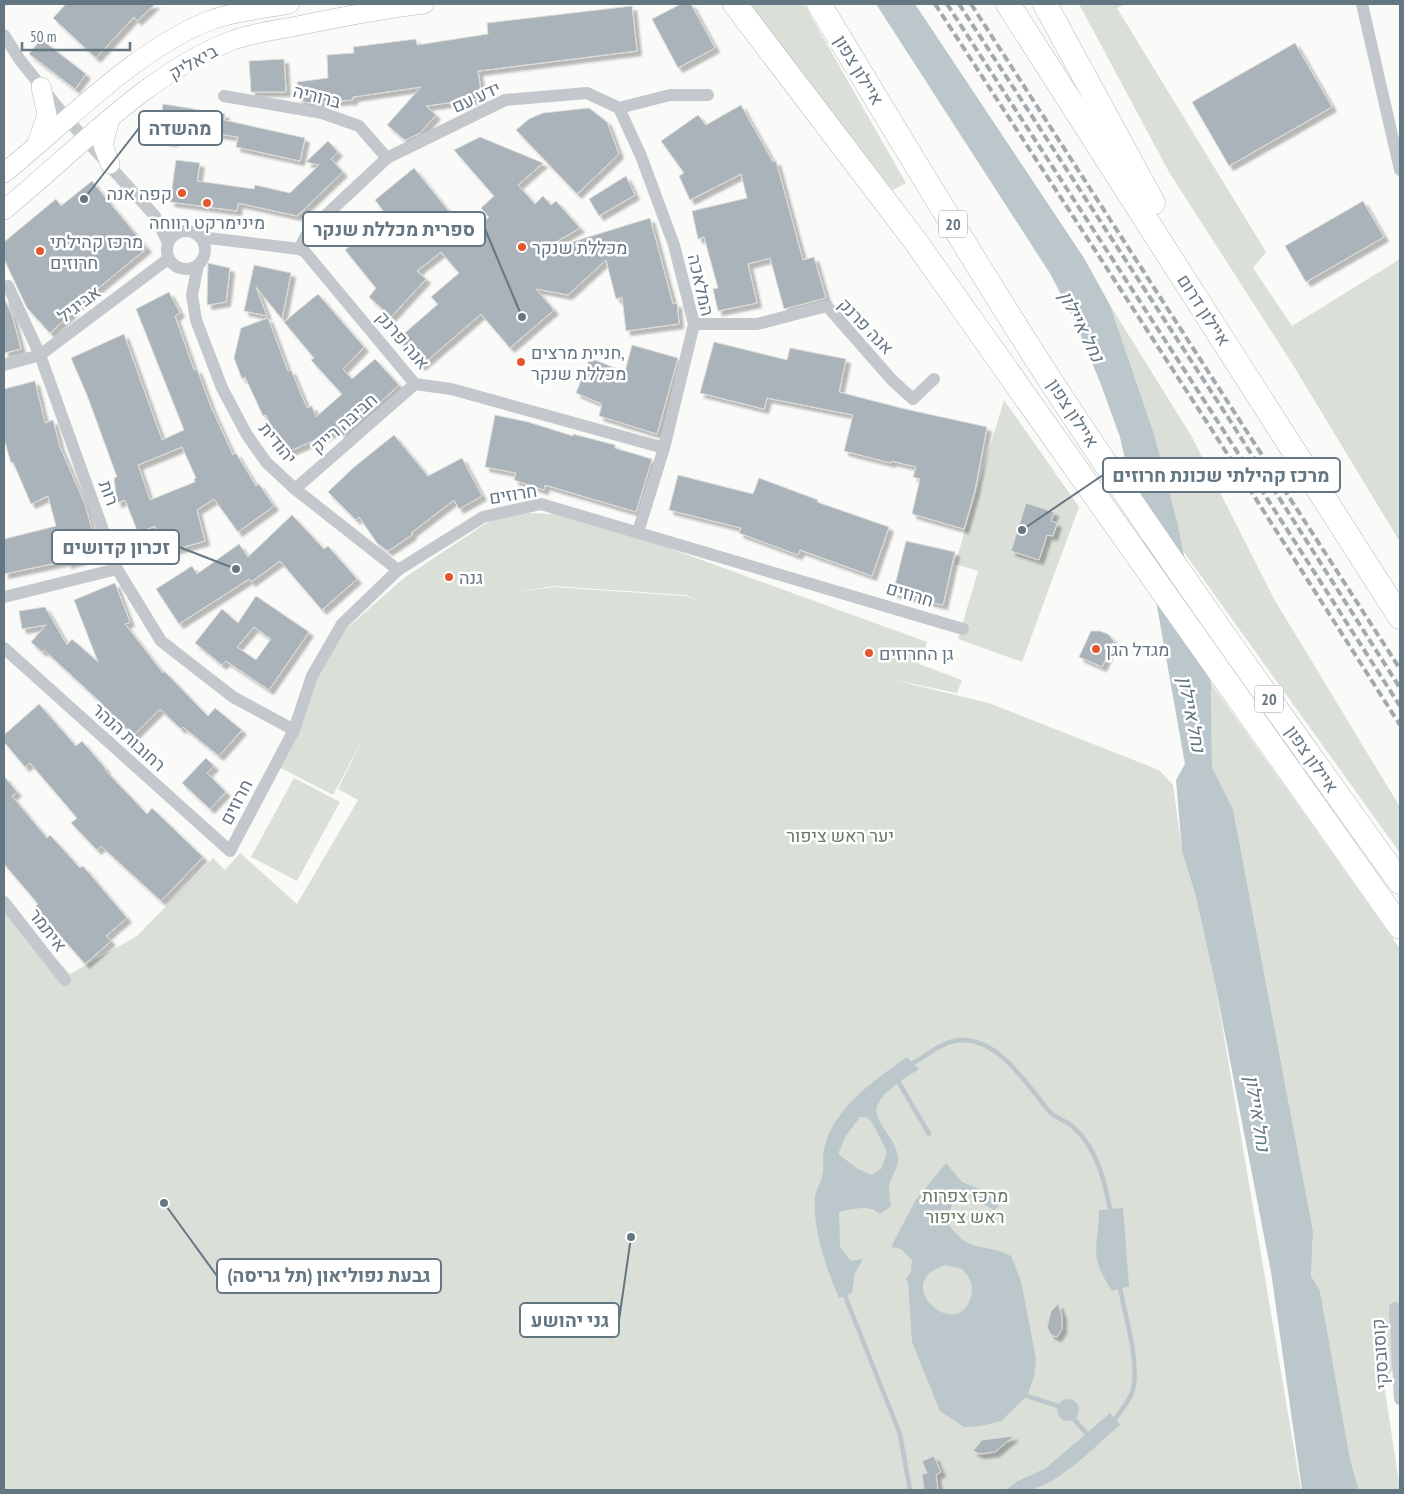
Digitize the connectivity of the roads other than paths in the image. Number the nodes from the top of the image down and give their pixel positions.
1 (289, 4) edge
2 (424, 4) edge
3 (735, 4) edge
4 (819, 4) edge
5 (1008, 4) edge
6 (1045, 4) edge
7 (1362, 4) edge
8 (4, 35) edge
9 (41, 87) junction
10 (708, 95) dead end
11 (224, 96) dead end
12 (619, 108) junction
13 (68, 119) junction
14 (110, 119) junction
15 (87, 139) junction
16 (33, 149) junction
17 (387, 158) junction
18 (110, 164) junction
19 (1400, 170) edge
20 (4, 173) edge
21 (4, 210) edge
22 (155, 216) junction
23 (179, 232) junction
24 (200, 237) junction
25 (168, 243) junction
26 (299, 249) junction
27 (168, 259) junction
28 (198, 265) junction
29 (179, 268) junction
30 (8, 286) dead end
31 (192, 295) junction
32 (694, 324) junction
33 (40, 355) junction
34 (4, 365) edge
35 (1243, 369) junction
36 (934, 379) dead end
37 (415, 384) junction
38 (664, 448) junction
39 (295, 489) junction
40 (638, 532) junction
41 (118, 569) junction
42 (398, 570) junction
43 (4, 597) edge
44 (1400, 617) edge
45 (963, 628) dead end
46 (4, 648) edge
47 (294, 730) junction
48 (1333, 788) junction
49 (230, 851) joint
50 (1400, 882) edge
51 (1400, 894) edge
52 (4, 902) edge
53 (1400, 927) edge
54 (65, 980) dead end
55 (1394, 1308) dead end
56 (1400, 1399) edge

1 - 13 main road, ביאליק
2 - 14 main road, ביאליק
3 - 53 highway
4 - 48 highway, איילון צפון / 20
5 - 35 highway, איילון דרום
6 - 35 highway
7 - 19 street
8 - 9 street
9 - 13 street
9 - 16 main road
10 - 12 street
11 - 17 street, ברוריה
12 - 17 street, ידע עם
12 - 32 street, המלאכה
13 - 15 street
13 - 16 main road, ביאליק
14 - 15 main road, ביאליק
14 - 18 main road
15 - 18 street
15 - 21 main road, ביאליק
16 - 20 main road, ביאליק
17 - 26 street, ידע עם
18 - 22 street
22 - 23 street
22 - 25 street
23 - 24 street
23 - 25 street
24 - 26 street
24 - 28 street
25 - 27 street
26 - 37 street, אנה פרנק
27 - 29 street
27 - 33 street, אביגיל
28 - 29 street
28 - 31 street, יהודית
29 - 31 street, יהודית
30 - 33 street, רות
31 - 39 street, יהודית
32 - 36 street, אנה פרנק
32 - 38 street, המלאכה
33 - 34 street, אביגיל
33 - 41 street, רות
35 - 44 highway, איילון דרום
37 - 38 street, אנה פרנק
37 - 39 street, חביבה רייק
38 - 40 street, המלאכה
39 - 42 street, יהודית
40 - 42 street, חרוזים
40 - 45 street, חרוזים
41 - 43 street
41 - 47 street, רות
42 - 47 street, חרוזים
46 - 49 street, רחובות הנהר
47 - 49 street, חרוזים
48 - 50 highway, איילון צפון / 20
48 - 51 highway
52 - 54 street, איתמר
55 - 56 street, קוסובסקי

